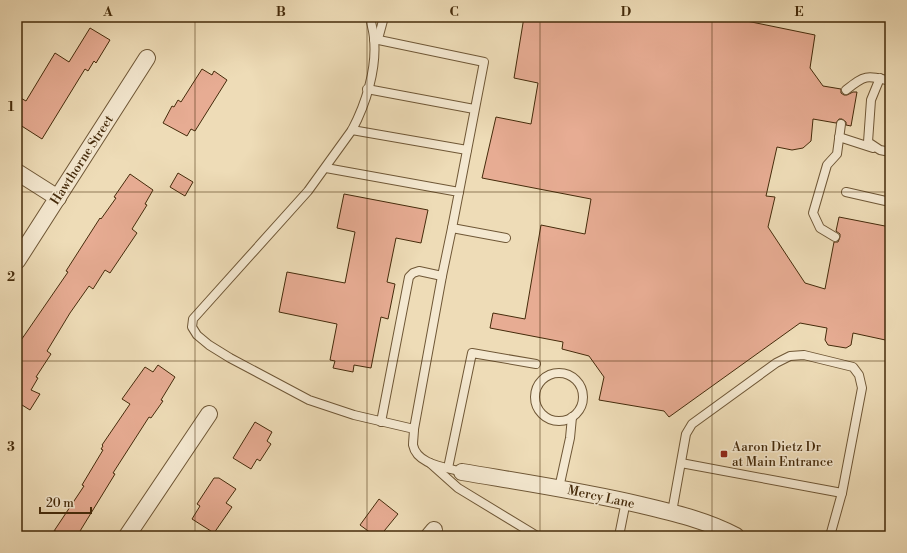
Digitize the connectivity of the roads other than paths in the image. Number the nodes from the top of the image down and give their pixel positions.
1 (370, 17) edge
2 (384, 17) edge
3 (376, 39) junction
4 (147, 58) dead end
5 (880, 78) junction
6 (890, 81) edge
7 (368, 89) junction
8 (846, 90) dead end
9 (474, 109) junction
10 (841, 124) dead end
11 (352, 130) junction
12 (839, 137) junction
13 (466, 150) junction
14 (880, 150) junction
15 (890, 152) edge
16 (326, 168) junction
17 (17, 172) edge
18 (458, 192) junction
19 (846, 192) dead end
20 (58, 198) junction
21 (890, 202) edge
22 (452, 228) junction
23 (835, 237) dead end
24 (506, 238) dead end
25 (17, 261) edge
26 (442, 276) junction
27 (536, 364) dead end
28 (208, 414) dead end
29 (572, 417) junction
30 (381, 422) junction
31 (414, 429) junction
32 (429, 463) junction
33 (681, 464) junction
34 (455, 470) junction
35 (559, 488) junction
36 (842, 493) junction
37 (626, 502) junction
38 (672, 512) junction
39 (127, 536) edge
40 (537, 536) edge
41 (619, 536) edge
42 (736, 536) edge
43 (830, 536) edge

1 - 3 lane
2 - 3 lane
3 - 7 lane
3 - 9 lane
4 - 20 street, Hawthorne Street
5 - 6 lane
5 - 8 lane
5 - 14 lane
7 - 9 lane
7 - 11 lane
9 - 13 lane
10 - 12 lane
11 - 13 lane
11 - 16 lane
12 - 14 lane
12 - 23 lane
13 - 18 lane
14 - 15 lane
16 - 18 lane
16 - 30 lane
17 - 20 street
18 - 22 lane
19 - 21 lane
20 - 25 street, Hawthorne Street
22 - 24 lane
22 - 26 lane
26 - 30 lane
26 - 31 lane
27 - 34 lane
28 - 39 street
29 - 29 lane
29 - 35 lane
30 - 31 lane
31 - 32 lane
32 - 34 lane
32 - 40 lane
33 - 36 lane
33 - 36 lane
33 - 38 lane
34 - 35 street, Mercy Lane
35 - 37 street, Mercy Lane
36 - 43 lane
37 - 38 street, Mercy Lane
37 - 41 lane
38 - 42 street, Mercy Lane

